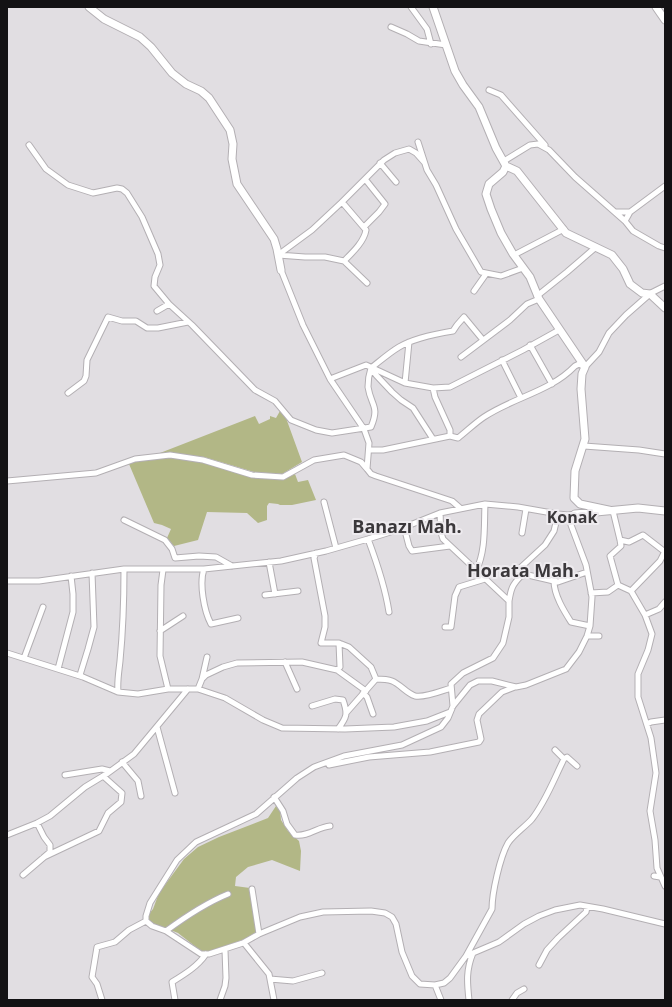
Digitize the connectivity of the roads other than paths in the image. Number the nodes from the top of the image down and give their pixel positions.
1 (89, 7) edge
2 (411, 7) edge
3 (433, 7) edge
4 (656, 7) edge
5 (665, 20) edge
6 (391, 27) dead end
7 (431, 44) junction
8 (446, 45) junction
9 (489, 90) dead end
10 (418, 142) dead end
11 (29, 144) dead end
12 (548, 149) junction
13 (424, 162) junction
14 (380, 163) junction
15 (505, 163) junction
16 (365, 179) junction
17 (396, 182) dead end
18 (665, 186) edge
19 (342, 202) junction
20 (615, 212) junction
21 (630, 212) junction
22 (625, 221) junction
23 (364, 227) junction
24 (564, 229) junction
25 (596, 247) junction
26 (665, 248) edge
27 (278, 255) junction
28 (514, 255) junction
29 (344, 262) junction
30 (523, 268) junction
31 (281, 270) joint
32 (486, 274) junction
33 (367, 283) dead end
34 (665, 286) edge
35 (474, 291) dead end
36 (650, 294) junction
37 (538, 297) junction
38 (168, 304) junction
39 (665, 308) edge
40 (157, 311) dead end
41 (188, 322) junction
42 (559, 330) junction
43 (483, 340) junction
44 (408, 342) junction
45 (530, 345) junction
46 (461, 357) dead end
47 (502, 360) junction
48 (585, 367) junction
49 (371, 368) junction
50 (330, 379) junction
51 (405, 383) junction
52 (552, 384) junction
53 (433, 388) junction
54 (68, 393) dead end
55 (521, 398) junction
56 (364, 429) junction
57 (450, 436) junction
58 (433, 439) junction
59 (584, 446) junction
60 (369, 450) junction
61 (665, 454) edge
62 (367, 469) junction
63 (7, 481) edge
64 (324, 502) dead end
65 (485, 504) junction
66 (460, 508) junction
67 (526, 509) junction
68 (613, 510) junction
69 (665, 511) edge
70 (440, 513) junction
71 (558, 514) junction
72 (572, 514) junction
73 (124, 520) dead end
74 (404, 527) junction
75 (522, 533) dead end
76 (368, 539) junction
77 (620, 540) junction
78 (450, 546) junction
79 (336, 548) junction
80 (665, 552) edge
81 (316, 553) junction
82 (269, 562) junction
83 (232, 566) junction
84 (204, 568) junction
85 (124, 569) junction
86 (163, 570) junction
87 (476, 571) junction
88 (587, 572) junction
89 (92, 573) junction
90 (71, 576) junction
91 (521, 576) junction
92 (485, 579) junction
93 (7, 581) edge
94 (554, 581) junction
95 (618, 585) junction
96 (298, 591) dead end
97 (591, 592) junction
98 (631, 592) junction
99 (275, 594) junction
100 (265, 596) dead end
101 (509, 601) junction
102 (665, 602) edge
103 (43, 607) dead end
104 (389, 612) dead end
105 (645, 615) junction
106 (183, 616) dead end
107 (238, 618) dead end
108 (590, 626) junction
109 (445, 627) dead end
110 (160, 631) junction
111 (587, 636) junction
112 (599, 636) dead end
113 (339, 643) junction
114 (7, 653) edge
115 (207, 657) dead end
116 (24, 658) junction
117 (285, 662) junction
118 (58, 669) junction
119 (337, 670) junction
120 (80, 676) junction
121 (202, 679) junction
122 (376, 679) junction
123 (516, 687) junction
124 (451, 688) junction
125 (168, 689) junction
126 (188, 689) junction
127 (198, 689) junction
128 (297, 689) dead end
129 (118, 692) junction
130 (364, 692) junction
131 (312, 706) dead end
132 (453, 706) junction
133 (450, 712) junction
134 (346, 713) junction
135 (373, 714) dead end
136 (665, 720) edge
137 (647, 724) junction
138 (157, 728) junction
139 (338, 729) junction
140 (555, 750) dead end
141 (564, 759) junction
142 (122, 762) junction
143 (329, 765) dead end
144 (577, 766) dead end
145 (110, 772) junction
146 (65, 775) dead end
147 (103, 776) junction
148 (175, 793) dead end
149 (141, 796) dead end
150 (274, 797) junction
151 (37, 823) junction
152 (330, 826) dead end
153 (7, 835) edge
154 (44, 857) junction
155 (23, 875) dead end
156 (654, 876) dead end
157 (660, 877) junction
158 (665, 885) edge
159 (252, 889) dead end
160 (228, 894) dead end
161 (587, 906) junction
162 (146, 921) junction
163 (665, 924) edge
164 (166, 931) junction
165 (259, 934) junction
166 (244, 943) junction
167 (225, 950) junction
168 (473, 953) junction
169 (206, 954) junction
170 (466, 956) junction
171 (539, 965) dead end
172 (322, 973) dead end
173 (270, 979) junction
174 (435, 985) junction
175 (524, 989) dead end
176 (102, 1000) edge
177 (175, 1000) edge
178 (220, 1000) edge
179 (274, 1000) edge
180 (441, 1000) edge
181 (469, 1000) edge
182 (512, 1000) edge

1 - 27 main road
2 - 7 street
3 - 8 main road
4 - 5 main road
6 - 7 street
7 - 8 street
8 - 15 main road
9 - 12 street
10 - 13 street
11 - 38 street
12 - 15 street
12 - 20 street
13 - 14 street
13 - 32 street
14 - 16 street
14 - 17 street
15 - 24 main road
15 - 28 main road
16 - 19 street
16 - 23 street
18 - 21 street
19 - 23 street
19 - 27 street
20 - 21 street
20 - 22 street
21 - 22 street
22 - 26 street
23 - 29 street
24 - 25 main road
24 - 28 street
25 - 36 main road
25 - 37 street
27 - 29 street
27 - 31 main road
28 - 30 main road
29 - 33 street
30 - 32 street
30 - 37 main road
31 - 50 street
32 - 35 street
34 - 36 street
36 - 39 main road
36 - 48 street
37 - 42 main road
37 - 43 street
38 - 40 street
38 - 41 street
41 - 54 street
41 - 56 street
42 - 45 street
42 - 48 main road
43 - 44 street
43 - 46 street
44 - 49 street
44 - 51 street
45 - 47 street
45 - 52 street
47 - 53 street
47 - 55 street
48 - 52 street
48 - 59 main road
49 - 50 street
49 - 51 street
49 - 56 street
49 - 58 street
50 - 56 street
51 - 53 street
52 - 55 street
53 - 57 street
55 - 57 street
56 - 60 street
57 - 58 street
58 - 60 street
59 - 61 street
59 - 68 main road
60 - 62 street
62 - 63 street
62 - 66 street
64 - 79 street
65 - 66 street
65 - 67 street
65 - 87 street
66 - 70 street
67 - 71 street
67 - 75 street
68 - 69 main road
68 - 72 main road
68 - 77 street
70 - 74 street
70 - 78 street
71 - 72 street
71 - 91 street
72 - 88 street
73 - 83 street
74 - 76 street
74 - 78 street
76 - 79 street
76 - 104 street
77 - 80 street
77 - 95 street
78 - 87 street
79 - 81 street
80 - 98 street
81 - 82 street
81 - 113 street
82 - 83 street
82 - 99 street
83 - 84 street
84 - 86 street
84 - 107 street
85 - 86 street
85 - 89 street
85 - 129 street
86 - 110 street
87 - 92 street
88 - 94 street
88 - 97 street
89 - 90 street
89 - 120 street
90 - 93 street
90 - 118 street
91 - 94 street
91 - 101 street
92 - 101 street
92 - 109 street
94 - 108 street
95 - 97 street
95 - 98 street
96 - 99 street
97 - 108 street
98 - 105 street
99 - 100 street
101 - 124 street
102 - 105 street
103 - 116 street
105 - 137 street
106 - 110 street
108 - 111 street
110 - 125 street
111 - 112 street
111 - 123 street
113 - 119 street
113 - 122 street
114 - 116 street
115 - 121 street
116 - 118 street
117 - 119 street
117 - 121 street
117 - 128 street
118 - 120 street
119 - 130 street
120 - 129 street
121 - 127 street
122 - 124 street
122 - 130 street
123 - 132 street
123 - 143 street
124 - 132 street
125 - 126 street
125 - 129 street
126 - 127 street
126 - 138 street
127 - 139 street
130 - 134 street
130 - 135 street
131 - 134 street
132 - 133 street
133 - 139 street
133 - 150 street
134 - 139 street
136 - 137 street
137 - 157 street
138 - 142 street
138 - 148 street
140 - 141 street
141 - 144 street
141 - 170 street
142 - 145 street
142 - 149 street
145 - 146 street
145 - 147 street
147 - 151 street
147 - 154 street
150 - 152 street
150 - 162 street
151 - 153 street
151 - 154 street
154 - 155 street
156 - 157 street
157 - 158 street
159 - 165 street
160 - 164 street
161 - 163 street
161 - 168 street
161 - 171 street
162 - 164 street
162 - 176 street
164 - 169 street
165 - 166 street
165 - 174 street
166 - 167 street
166 - 173 street
167 - 169 street
167 - 178 street
168 - 170 street
168 - 181 street
169 - 177 street
170 - 174 street
172 - 173 street
173 - 179 street
174 - 180 street
175 - 182 street

